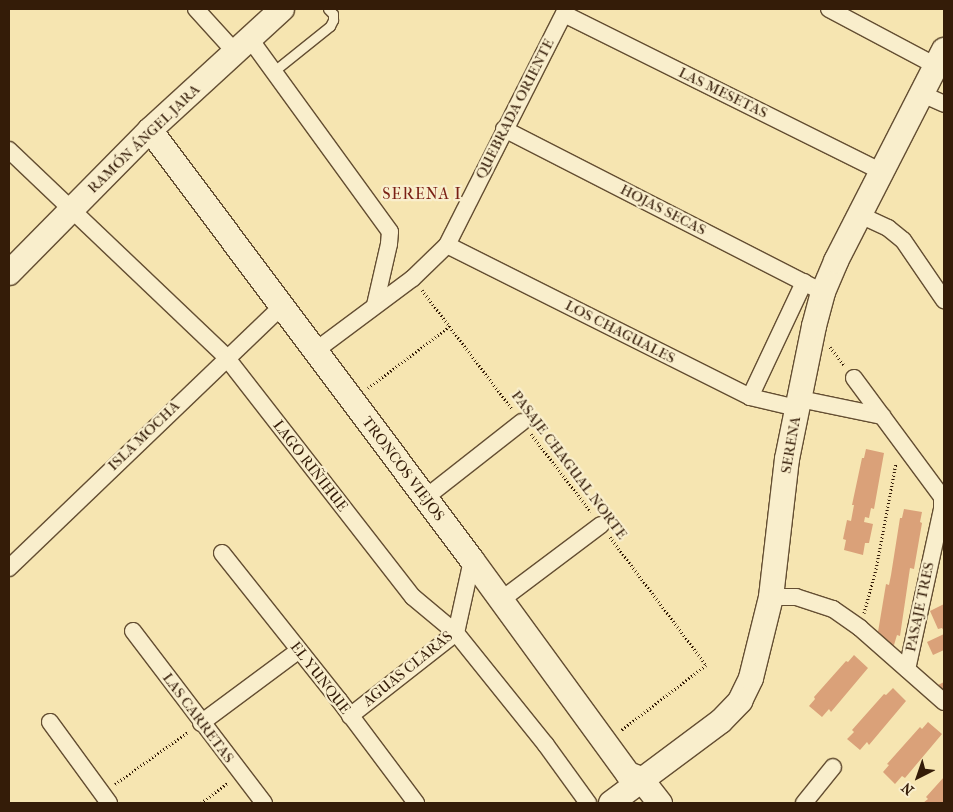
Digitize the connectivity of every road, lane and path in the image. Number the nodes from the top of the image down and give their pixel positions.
1 (196, 9) edge
2 (282, 9) edge
3 (328, 9) edge
4 (829, 9) edge
5 (565, 11) edge
6 (243, 45) junction
7 (940, 58) edge
8 (274, 71) junction
9 (922, 94) junction
10 (944, 104) edge
11 (504, 129) junction
12 (150, 130) junction
13 (9, 150) edge
14 (882, 172) junction
15 (71, 210) junction
16 (860, 214) junction
17 (447, 245) junction
18 (9, 273) edge
19 (413, 278) junction
20 (813, 286) junction
21 (944, 300) edge
22 (375, 305) junction
23 (282, 306) junction
24 (450, 326) junction
25 (814, 326) junction
26 (315, 351) junction
27 (226, 357) junction
28 (854, 378) joint
29 (750, 397) junction
30 (352, 401) junction
31 (798, 403) junction
32 (882, 416) junction
33 (522, 422) junction
34 (900, 442) junction
35 (425, 498) junction
36 (601, 525) junction
37 (222, 553) dead end
38 (472, 560) junction
39 (9, 568) edge
40 (771, 597) junction
41 (501, 600) junction
42 (860, 628) junction
43 (133, 631) dead end
44 (456, 633) junction
45 (298, 650) junction
46 (907, 669) junction
47 (944, 702) edge
48 (350, 716) junction
49 (50, 722) dead end
50 (201, 723) junction
51 (606, 742) junction
52 (833, 767) dead end
53 (241, 773) junction
54 (641, 780) junction
55 (106, 798) edge
56 (201, 803) edge
57 (264, 803) edge
58 (416, 803) edge
59 (588, 803) edge
60 (611, 803) edge
61 (660, 803) edge
62 (804, 803) edge

1 - 6 street
2 - 6 street, RAMÓN ÁNGEL JARA
3 - 8 lane
4 - 7 street
5 - 11 street, QUEBRADA ORIENTE
5 - 14 street, LAS MESETAS
6 - 8 street
6 - 12 street, RAMÓN ÁNGEL JARA
7 - 9 street, SERENA
8 - 22 street
9 - 10 street
9 - 14 street, SERENA
11 - 17 street, QUEBRADA ORIENTE
11 - 20 street, HOJAS SECAS
12 - 15 street, RAMÓN ÁNGEL JARA
12 - 23 street, TRONCOS VIEJOS
13 - 15 street, LAGO RIÑIHUE
14 - 16 street, SERENA
15 - 18 street, RAMÓN ÁNGEL JARA
15 - 27 street, LAGO RIÑIHUE
16 - 20 street, SERENA
16 - 21 street
17 - 19 street, QUEBRADA ORIENTE
17 - 29 street, LOS CHAGUALES
19 - 22 street, QUEBRADA ORIENTE
19 - 24 path, PASAJE CHAGUAL NORTE
20 - 25 street, SERENA
20 - 29 street, SERENA
22 - 26 street, QUEBRADA ORIENTE
23 - 26 street, TRONCOS VIEJOS
23 - 27 street, ISLA MOCHA
24 - 30 path
24 - 33 path, PASAJE CHAGUAL NORTE
25 - 28 path
25 - 31 street, SERENA
26 - 30 street, TRONCOS VIEJOS
27 - 39 street, ISLA MOCHA
27 - 44 street, LAGO RIÑIHUE
28 - 32 street, PASAJE TRES
29 - 31 street, LOS CHAGUALES
30 - 35 street, TRONCOS VIEJOS
31 - 32 street
31 - 40 street, SERENA
32 - 34 street, PASAJE TRES
33 - 35 street
33 - 36 path, PASAJE CHAGUAL NORTE
34 - 42 path
34 - 46 street, PASAJE TRES
35 - 38 street, TRONCOS VIEJOS
36 - 41 street
36 - 51 path, PASAJE CHAGUAL NORTE
37 - 45 street, EL YUNQUE
38 - 41 street, TRONCOS VIEJOS
38 - 44 street, AGUAS CLARAS
40 - 42 street
40 - 54 street, SERENA
41 - 51 street, TRONCOS VIEJOS
42 - 46 street
43 - 50 street, LAS CARRETAS
44 - 48 street, AGUAS CLARAS
44 - 59 street, LAGO RIÑIHUE
45 - 48 street, EL YUNQUE
45 - 50 street
46 - 47 street
48 - 58 street, EL YUNQUE
49 - 55 street
50 - 53 street, LAS CARRETAS
50 - 55 path
51 - 54 street, TRONCOS VIEJOS
52 - 62 street
53 - 56 path
53 - 57 street, LAS CARRETAS
54 - 60 street, SERENA
54 - 61 street, TRONCOS VIEJOS

